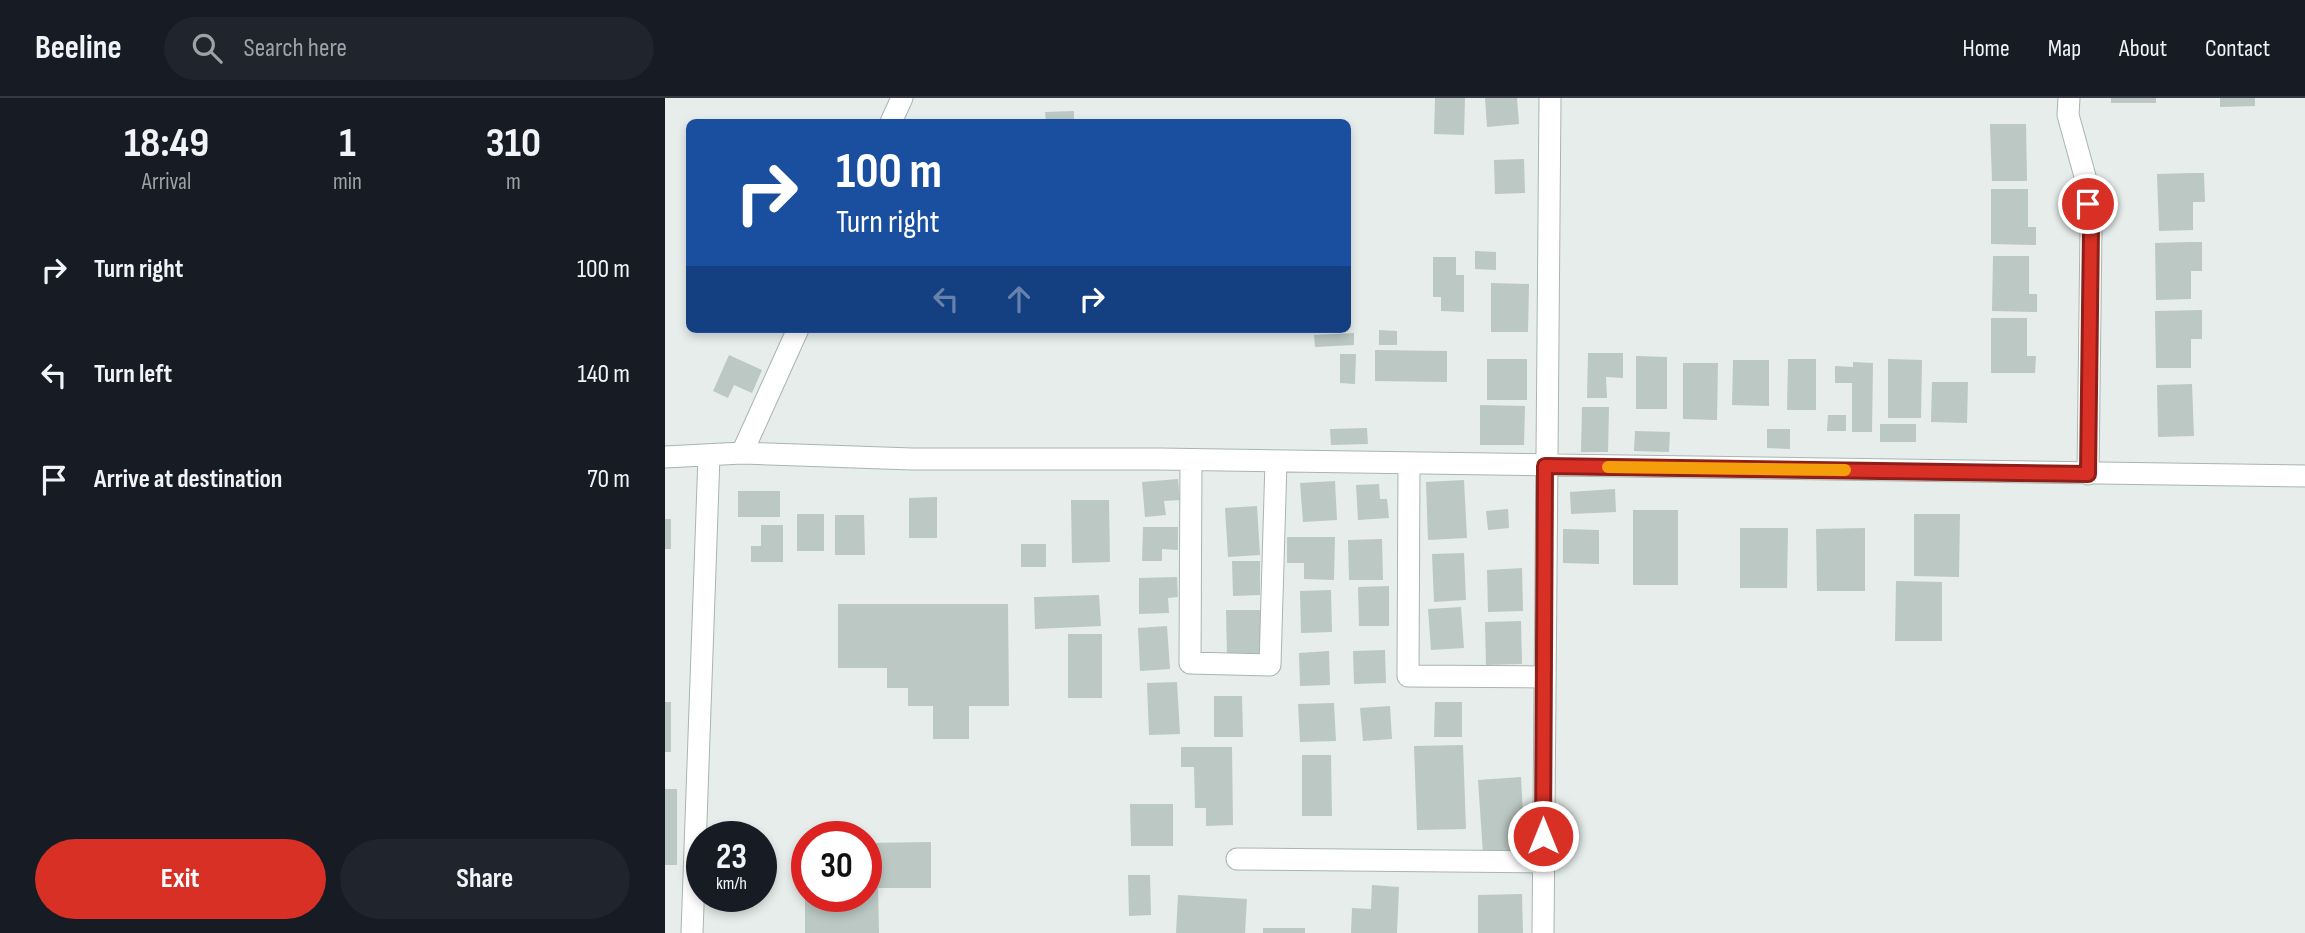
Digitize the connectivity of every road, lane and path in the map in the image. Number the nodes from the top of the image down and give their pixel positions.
1 (902, 98) edge
2 (1550, 98) edge
3 (2069, 98) edge
4 (892, 119) edge
5 (796, 333) edge
6 (742, 453) junction
7 (709, 456) junction
8 (665, 457) edge
9 (1191, 460) junction
10 (1276, 461) junction
11 (1409, 463) junction
12 (1545, 466) junction
13 (2088, 474) junction
14 (2305, 476) edge
15 (1544, 677) junction
16 (1237, 859) dead end
17 (1543, 862) junction
18 (692, 933) edge
19 (1543, 933) edge

1 - 4 street
2 - 12 street
3 - 13 street
5 - 6 street
6 - 7 street
6 - 9 street
7 - 8 street
7 - 18 street
9 - 10 street
9 - 10 street
10 - 11 street
11 - 12 street
11 - 15 street
12 - 13 street
12 - 15 street
13 - 14 street
15 - 17 street
16 - 17 street
17 - 19 street

